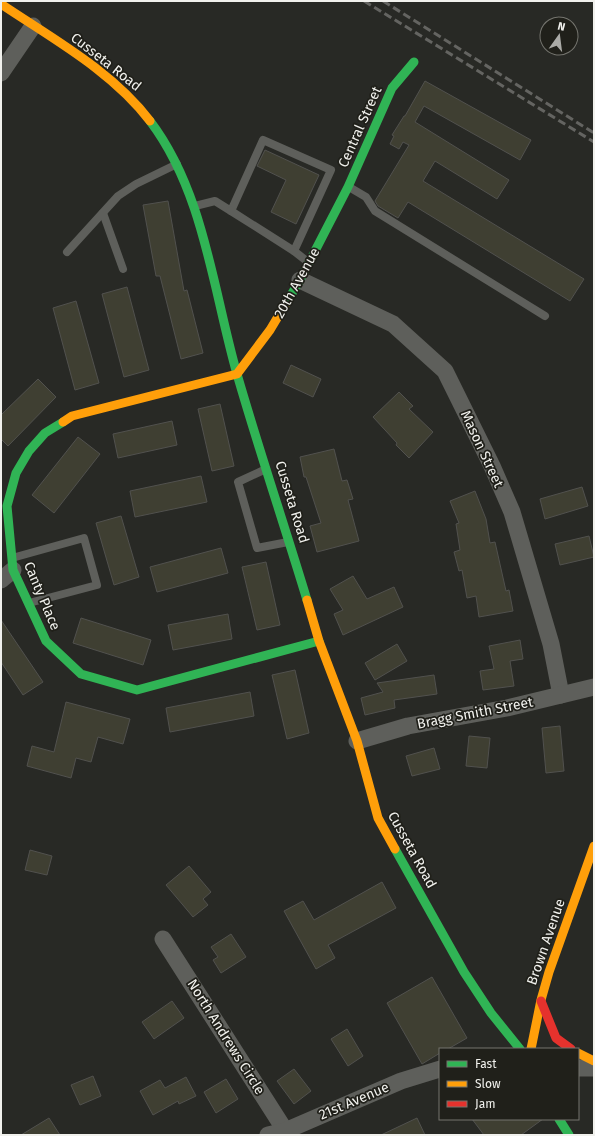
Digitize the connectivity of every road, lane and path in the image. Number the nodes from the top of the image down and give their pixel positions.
1 (1, 4) edge
2 (33, 26) junction
3 (414, 62) dead end
4 (1, 73) edge
5 (178, 164) junction
6 (348, 187) junction
7 (194, 206) junction
8 (231, 211) junction
9 (103, 213) junction
10 (294, 251) junction
11 (66, 252) dead end
12 (309, 262) junction
13 (123, 269) dead end
14 (300, 280) junction
15 (544, 316) dead end
16 (237, 374) junction
17 (267, 468) junction
18 (290, 541) junction
19 (8, 569) edge
20 (28, 604) junction
21 (319, 641) junction
22 (594, 687) edge
23 (561, 695) junction
24 (357, 742) junction
25 (594, 846) edge
26 (592, 861) edge
27 (163, 939) dead end
28 (541, 1000) junction
29 (519, 1048) edge
30 (531, 1048) edge
31 (570, 1048) edge
32 (579, 1054) edge
33 (594, 1060) edge
34 (579, 1068) edge
35 (594, 1068) edge
36 (439, 1069) edge
37 (560, 1120) edge
38 (286, 1133) edge
39 (268, 1135) edge
40 (569, 1135) edge

1 - 2 street, Cusseta Road
2 - 4 street
2 - 5 street, Cusseta Road
3 - 6 street, Central Street
5 - 7 street, Cusseta Road
5 - 9 lane
6 - 12 street, 20th Avenue
6 - 15 lane
7 - 8 lane
7 - 16 street, Cusseta Road
8 - 10 lane
8 - 10 lane
9 - 11 lane
9 - 13 lane
10 - 12 lane
12 - 14 street, 20th Avenue
14 - 16 street, 20th Avenue
14 - 23 street, Mason Street
16 - 17 street, Cusseta Road
16 - 19 street, Canty Place
17 - 18 street, Cusseta Road
17 - 18 lane
18 - 21 street, Cusseta Road
19 - 20 street, Canty Place
19 - 20 lane
20 - 21 street, Canty Place
21 - 24 street, Cusseta Road
22 - 23 street, Bragg Smith Street
23 - 24 street, Bragg Smith Street
24 - 29 street, Cusseta Road
25 - 26 street, Brown Avenue
26 - 28 street, Brown Avenue
27 - 38 street, North Andrews Circle
28 - 30 street, Brown Avenue
28 - 31 street
32 - 33 street
34 - 35 street
36 - 38 street, 21st Avenue
37 - 40 street
38 - 39 street, 21st Avenue

